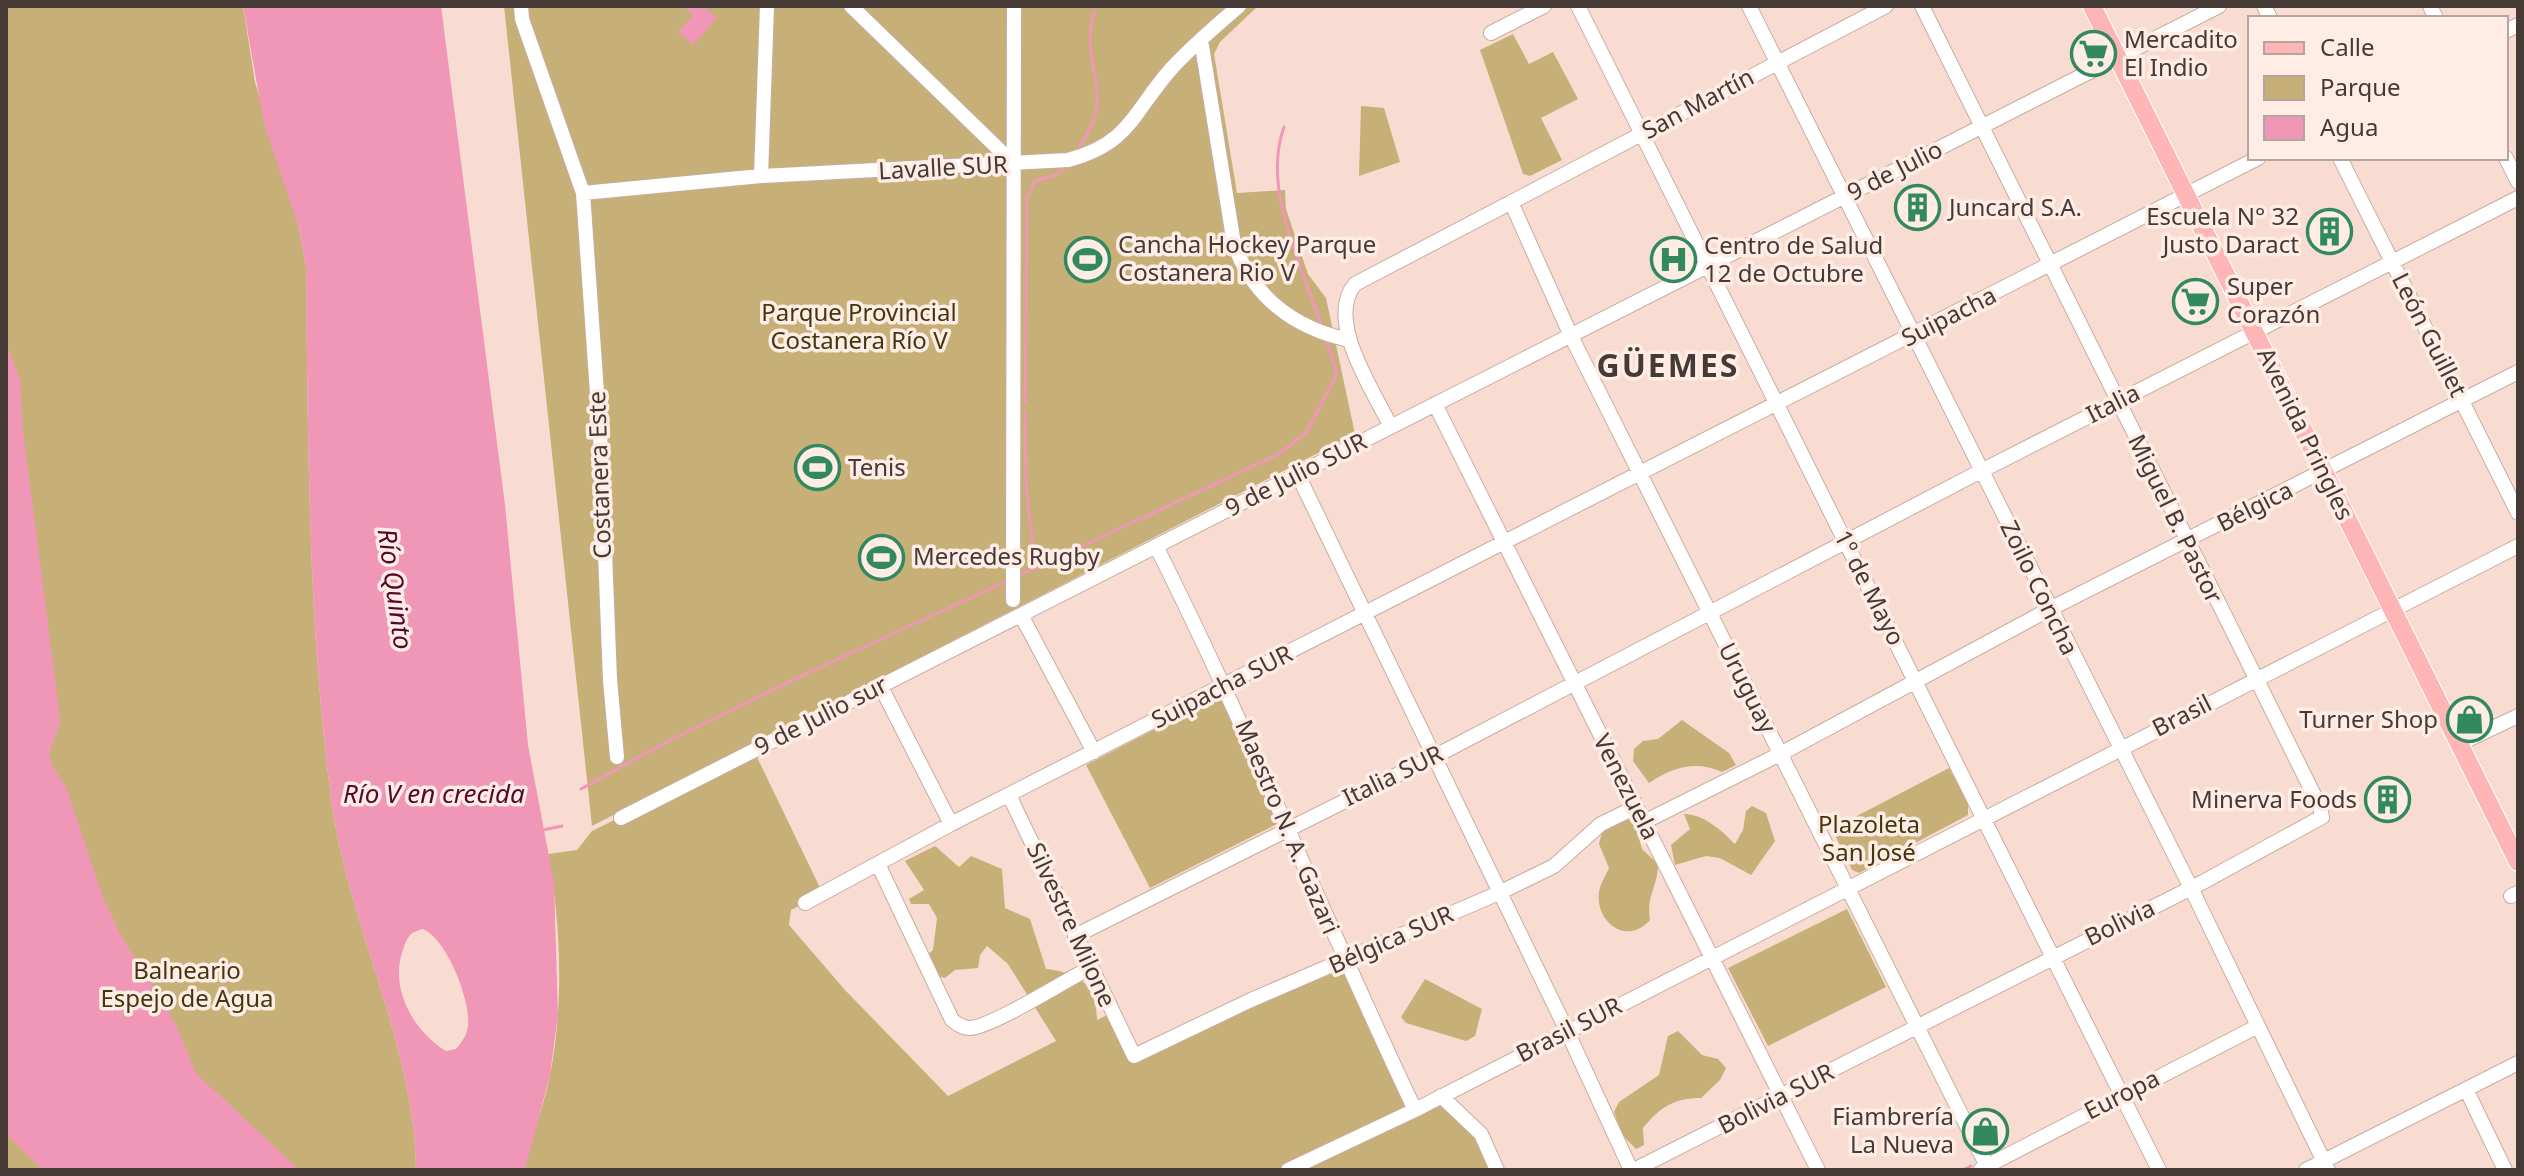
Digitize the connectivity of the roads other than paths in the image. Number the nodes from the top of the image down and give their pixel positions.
1 (521, 6) edge
2 (767, 6) edge
3 (851, 6) edge
4 (1014, 6) edge
5 (1239, 6) edge
6 (1544, 6) edge
7 (1578, 6) edge
8 (1749, 6) edge
9 (1886, 6) edge
10 (1922, 6) edge
11 (2092, 6) edge
12 (2219, 6) edge
13 (1491, 33) dead end
14 (1201, 40) junction
15 (2118, 58) junction
16 (1777, 62) junction
17 (1982, 127) junction
18 (1642, 134) junction
19 (2254, 160) edge
20 (2341, 160) edge
21 (2507, 160) edge
22 (1014, 164) junction
23 (761, 176) junction
24 (2518, 182) edge
25 (583, 193) junction
26 (2186, 195) junction
27 (1844, 198) junction
28 (2518, 198) edge
29 (1511, 202) junction
30 (2392, 261) junction
31 (2051, 264) junction
32 (1708, 266) junction
33 (2255, 332) junction
34 (1913, 335) junction
35 (1571, 336) junction
36 (1349, 340) junction
37 (2518, 372) edge
38 (2463, 401) junction
39 (2117, 402) junction
40 (1435, 404) junction
41 (1777, 404) junction
42 (1391, 427) junction
43 (1981, 471) junction
44 (2324, 472) junction
45 (1297, 473) junction
46 (1640, 474) junction
47 (2518, 513) edge
48 (1846, 542) junction
49 (2185, 542) junction
50 (1505, 543) junction
51 (1156, 546) junction
52 (2518, 546) edge
53 (1013, 600) dead end
54 (2050, 609) junction
55 (2393, 611) junction
56 (1709, 613) junction
57 (1365, 614) junction
58 (1021, 615) junction
59 (1914, 679) junction
60 (2256, 679) junction
61 (1574, 683) junction
62 (880, 685) junction
63 (1226, 686) junction
64 (2518, 716) edge
65 (2459, 744) junction
66 (2119, 749) junction
67 (1094, 752) junction
68 (1780, 754) junction
69 (1435, 755) junction
70 (617, 757) dead end
71 (1009, 795) junction
72 (1636, 807) junction
73 (1984, 817) junction
74 (2322, 817) joint
75 (621, 818) dead end
76 (1644, 822) junction
77 (951, 824) junction
78 (1289, 828) junction
79 (2518, 862) edge
80 (878, 864) junction
81 (2191, 888) junction
82 (1848, 889) junction
83 (1501, 892) junction
84 (805, 903) dead end
85 (1075, 936) junction
86 (2055, 956) junction
87 (1712, 957) junction
88 (1344, 961) junction
89 (1090, 968) junction
90 (2258, 1026) junction
91 (1918, 1028) junction
92 (1567, 1031) junction
93 (1134, 1056) joint
94 (2518, 1063) edge
95 (2466, 1089) junction
96 (2122, 1095) junction
97 (1441, 1096) junction
98 (1781, 1096) junction
99 (1415, 1110) junction
100 (2326, 1166) edge
101 (1985, 1169) edge
102 (1288, 1170) edge
103 (1497, 1170) edge
104 (1632, 1170) edge
105 (1818, 1170) edge
106 (2159, 1170) edge
107 (2306, 1170) edge
108 (2505, 1170) edge

1 - 25 street, Costanera Este
2 - 23 street
3 - 22 street
4 - 22 street
5 - 14 street, Lavalle SUR
6 - 13 street
7 - 18 street, 1º de Mayo
8 - 16 street, Zoilo Concha
9 - 16 street, San Martín
10 - 17 street, Miguel B. Pastor
11 - 15 main road, Avenida Pringles
12 - 15 street, 9 de Julio
14 - 22 street, Lavalle SUR
14 - 36 street
15 - 17 street, 9 de Julio
15 - 26 main road, Avenida Pringles
16 - 18 street, San Martín
16 - 27 street, Zoilo Concha
17 - 27 street, 9 de Julio
17 - 31 street, Miguel B. Pastor
18 - 29 street, San Martín
18 - 32 street, 1º de Mayo
19 - 26 street, Suipacha
20 - 30 street, León Guillet
21 - 24 street
22 - 23 street, Lavalle SUR
22 - 53 street
23 - 25 street, Lavalle SUR
25 - 70 street, Costanera Este
26 - 31 street, Suipacha
26 - 33 main road, Avenida Pringles
27 - 32 street, 9 de Julio
27 - 34 street, Zoilo Concha
28 - 30 street, Italia
29 - 35 street, Uruguay
29 - 36 street, San Martín
30 - 33 street, Italia
30 - 38 street, León Guillet
31 - 34 street, Suipacha
31 - 39 street, Miguel B. Pastor
32 - 35 street, 9 de Julio
32 - 41 street, 1º de Mayo
33 - 39 street, Italia
33 - 44 main road, Avenida Pringles
34 - 41 street, Suipacha
34 - 43 street, Zoilo Concha
35 - 40 street, 9 de Julio SUR
35 - 46 street, Uruguay
36 - 42 street
37 - 38 street, Bélgica
38 - 44 street, Bélgica
38 - 47 street, León Guillet
39 - 43 street, Italia
39 - 49 street, Miguel B. Pastor
40 - 42 street, 9 de Julio SUR
40 - 50 street, Venezuela
41 - 46 street, Suipacha
41 - 48 street, 1º de Mayo
42 - 45 street, 9 de Julio SUR
43 - 48 street, Italia
43 - 54 street, Zoilo Concha
44 - 49 street, Bélgica
44 - 55 main road, Avenida Pringles
45 - 51 street, 9 de Julio SUR
45 - 57 street
46 - 50 street, Suipacha SUR
46 - 56 street, Uruguay
48 - 56 street, Italia
48 - 59 street, 1º de Mayo
49 - 54 street, Bélgica
49 - 60 street, Miguel B. Pastor
50 - 57 street, Suipacha SUR
50 - 61 street, Venezuela
51 - 58 street, 9 de Julio SUR
51 - 63 street, Maestro N. A. Gazari
52 - 55 street, Brasil
54 - 59 street, Bélgica
54 - 66 street, Zoilo Concha
55 - 60 street, Brasil
55 - 65 main road, Avenida Pringles
56 - 61 street, Italia SUR
56 - 68 street, Uruguay
57 - 63 street, Suipacha SUR
57 - 69 street
58 - 62 street, 9 de Julio sur
58 - 67 street
59 - 68 street, Bélgica
59 - 73 street, 1º de Mayo
60 - 66 street, Brasil
60 - 74 street, Miguel B. Pastor
61 - 69 street, Italia SUR
61 - 72 street, Venezuela
62 - 75 street, 9 de Julio sur
62 - 77 street
63 - 67 street, Suipacha SUR
63 - 78 street, Maestro N. A. Gazari
64 - 65 street
65 - 79 main road, Avenida Pringles
66 - 73 street, Brasil
66 - 81 street, Zoilo Concha
67 - 71 street, Suipacha SUR
68 - 76 street
68 - 82 street, Uruguay
69 - 78 street, Italia SUR
69 - 83 street
71 - 77 street, Suipacha SUR
71 - 85 street, Silvestre Milone
72 - 76 street, Venezuela
72 - 83 street, Bélgica SUR
73 - 82 street, Brasil
73 - 86 street, 1º de Mayo
74 - 81 street, Bolivia
76 - 87 street, Venezuela
77 - 80 street, Suipacha SUR
78 - 85 street, Italia SUR
78 - 88 street, Maestro N. A. Gazari
80 - 84 street, Suipacha SUR
80 - 89 street
81 - 86 street, Bolivia
81 - 90 street, Zoilo Concha
82 - 87 street, Brasil SUR
82 - 91 street, Uruguay
83 - 88 street, Bélgica SUR
83 - 92 street
85 - 89 street, Silvestre Milone
86 - 91 street, Bolivia
86 - 96 street, 1º de Mayo
87 - 92 street, Brasil SUR
87 - 98 street, Venezuela
88 - 93 street, Bélgica SUR
88 - 99 street, Maestro N. A. Gazari
89 - 93 street, Silvestre Milone
90 - 96 street, Europa
90 - 100 street, Zoilo Concha
91 - 98 street, Bolivia SUR
91 - 101 street, Uruguay
92 - 97 street, Brasil SUR
92 - 104 street
94 - 95 street
95 - 100 street
95 - 108 street
96 - 101 street, Europa
96 - 106 street, 1º de Mayo
97 - 99 street, Brasil SUR
97 - 103 street
98 - 104 street, Bolivia SUR
98 - 105 street, Venezuela
99 - 102 street, Brasil SUR
100 - 107 street

